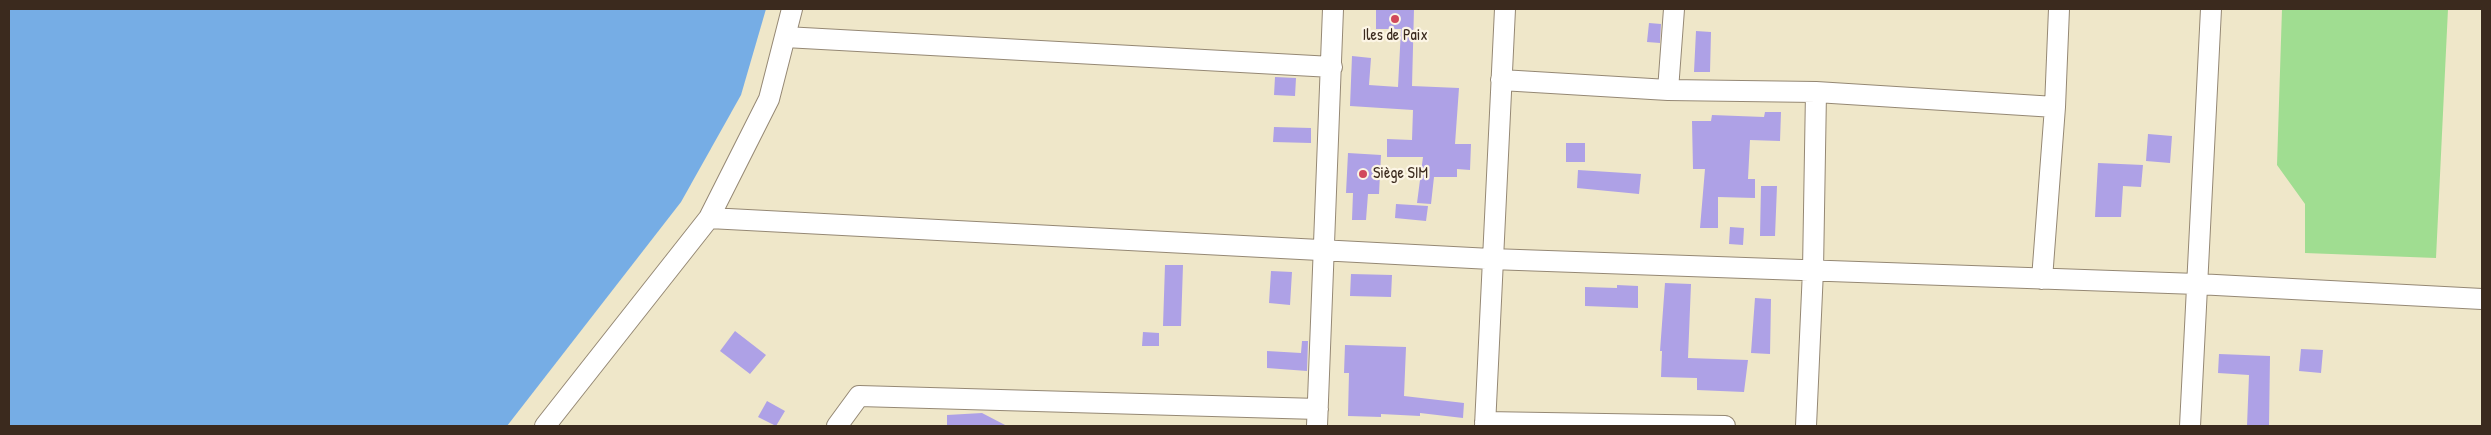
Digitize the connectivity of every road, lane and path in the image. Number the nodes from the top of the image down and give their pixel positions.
1 (792, 9) edge
2 (1334, 9) edge
3 (1505, 9) edge
4 (1674, 9) edge
5 (2059, 9) edge
6 (2210, 9) edge
7 (785, 37) junction
8 (1332, 67) junction
9 (1501, 80) junction
10 (1668, 90) junction
11 (1816, 92) junction
12 (2055, 106) junction
13 (709, 218) junction
14 (1326, 250) junction
15 (1491, 259) junction
16 (1813, 270) junction
17 (2042, 279) junction
18 (2196, 284) junction
19 (2482, 299) edge
20 (1317, 418) edge
21 (1485, 424) edge
22 (545, 426) edge
23 (837, 426) edge
24 (1653, 426) edge
25 (1725, 426) edge
26 (1806, 426) edge
27 (2190, 426) edge

1 - 7 street
2 - 8 street
3 - 9 street
4 - 10 street
5 - 12 street
6 - 18 street
7 - 8 street
7 - 13 street
8 - 14 street
9 - 10 street
9 - 15 street
10 - 11 street
11 - 12 street
11 - 16 street
12 - 17 street
13 - 14 street
13 - 22 street
14 - 15 street
14 - 20 street
15 - 16 street
15 - 21 street
16 - 17 street
16 - 26 street
17 - 18 street
18 - 19 street
18 - 27 street
20 - 23 street
21 - 24 street
24 - 25 street

